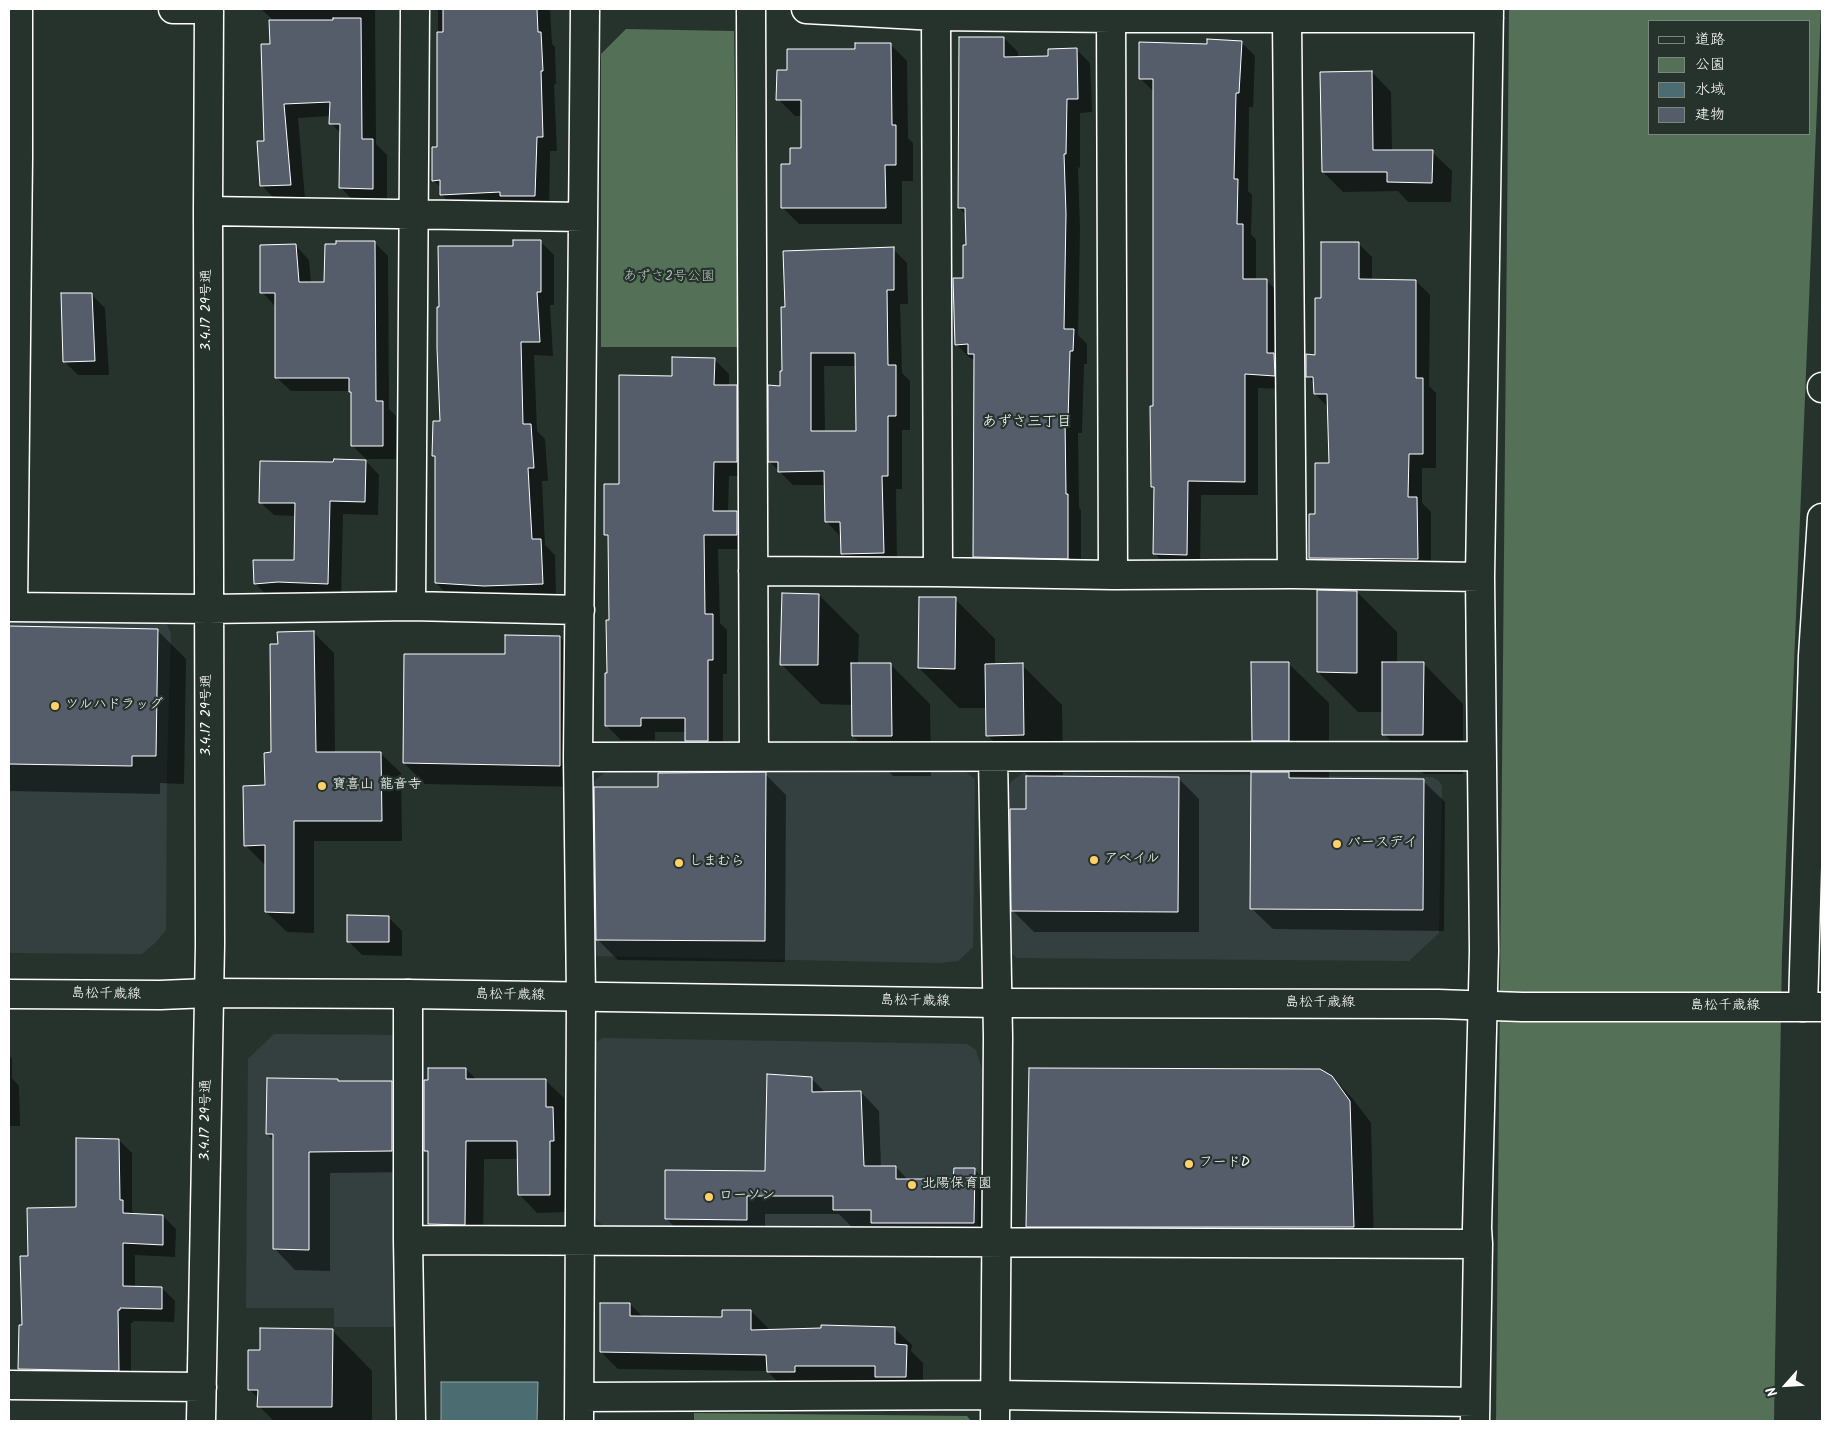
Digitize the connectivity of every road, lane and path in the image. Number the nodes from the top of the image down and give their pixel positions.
1 (18, 9) edge
2 (173, 9) edge
3 (209, 9) edge
4 (415, 9) edge
5 (585, 9) edge
6 (751, 9) edge
7 (806, 9) edge
8 (1489, 13) edge
9 (1111, 14) edge
10 (936, 16) junction
11 (1287, 19) junction
12 (14, 158) edge
13 (208, 211) junction
14 (414, 214) junction
15 (583, 217) junction
16 (1822, 518) edge
17 (753, 571) junction
18 (938, 572) junction
19 (1292, 574) junction
20 (1113, 575) junction
21 (1480, 577) junction
22 (411, 606) junction
23 (11, 607) edge
24 (208, 609) junction
25 (580, 610) junction
26 (1482, 756) junction
27 (578, 757) junction
28 (754, 757) junction
29 (993, 757) junction
30 (1815, 830) edge
31 (209, 993) junction
32 (9, 994) edge
33 (408, 994) junction
34 (581, 997) junction
35 (998, 1003) junction
36 (1482, 1006) junction
37 (1813, 1007) edge
38 (408, 1240) junction
39 (580, 1241) junction
40 (997, 1243) junction
41 (1478, 1244) junction
42 (9, 1385) edge
43 (202, 1387) junction
44 (995, 1408) edge
45 (580, 1409) edge
46 (1475, 1411) edge
47 (201, 1421) edge
48 (411, 1421) edge

1 - 12 street
2 - 3 street
3 - 13 street, 3.4.17 29号通
4 - 14 street
5 - 15 street
6 - 17 street
7 - 10 street
8 - 11 street
8 - 21 street
9 - 10 street
9 - 11 street
9 - 20 street
10 - 18 street
11 - 19 street
12 - 23 street
13 - 14 street
13 - 24 street, 3.4.17 29号通
14 - 15 street
14 - 22 street
15 - 25 street
16 - 30 street
17 - 18 street
17 - 28 street
18 - 20 street
19 - 20 street
19 - 21 street
21 - 26 street
22 - 24 street
22 - 25 street
23 - 24 street
24 - 31 street, 3.4.17 29号通
25 - 27 street
26 - 29 street
26 - 36 street
27 - 28 street
27 - 34 street
28 - 29 street
29 - 35 street
30 - 37 street
31 - 32 street, 島松千歳線
31 - 33 street, 島松千歳線
31 - 43 street, 3.4.17 29号通
33 - 34 street, 島松千歳線
33 - 38 street
34 - 35 street, 島松千歳線
34 - 39 street
35 - 36 street, 島松千歳線
35 - 40 street
36 - 37 street, 島松千歳線
36 - 41 street
38 - 39 street
38 - 48 street
39 - 40 street
39 - 45 street
40 - 41 street
40 - 44 street
41 - 46 street
42 - 43 street
43 - 47 street, 3.4.17 29号通
44 - 45 street
44 - 46 street

